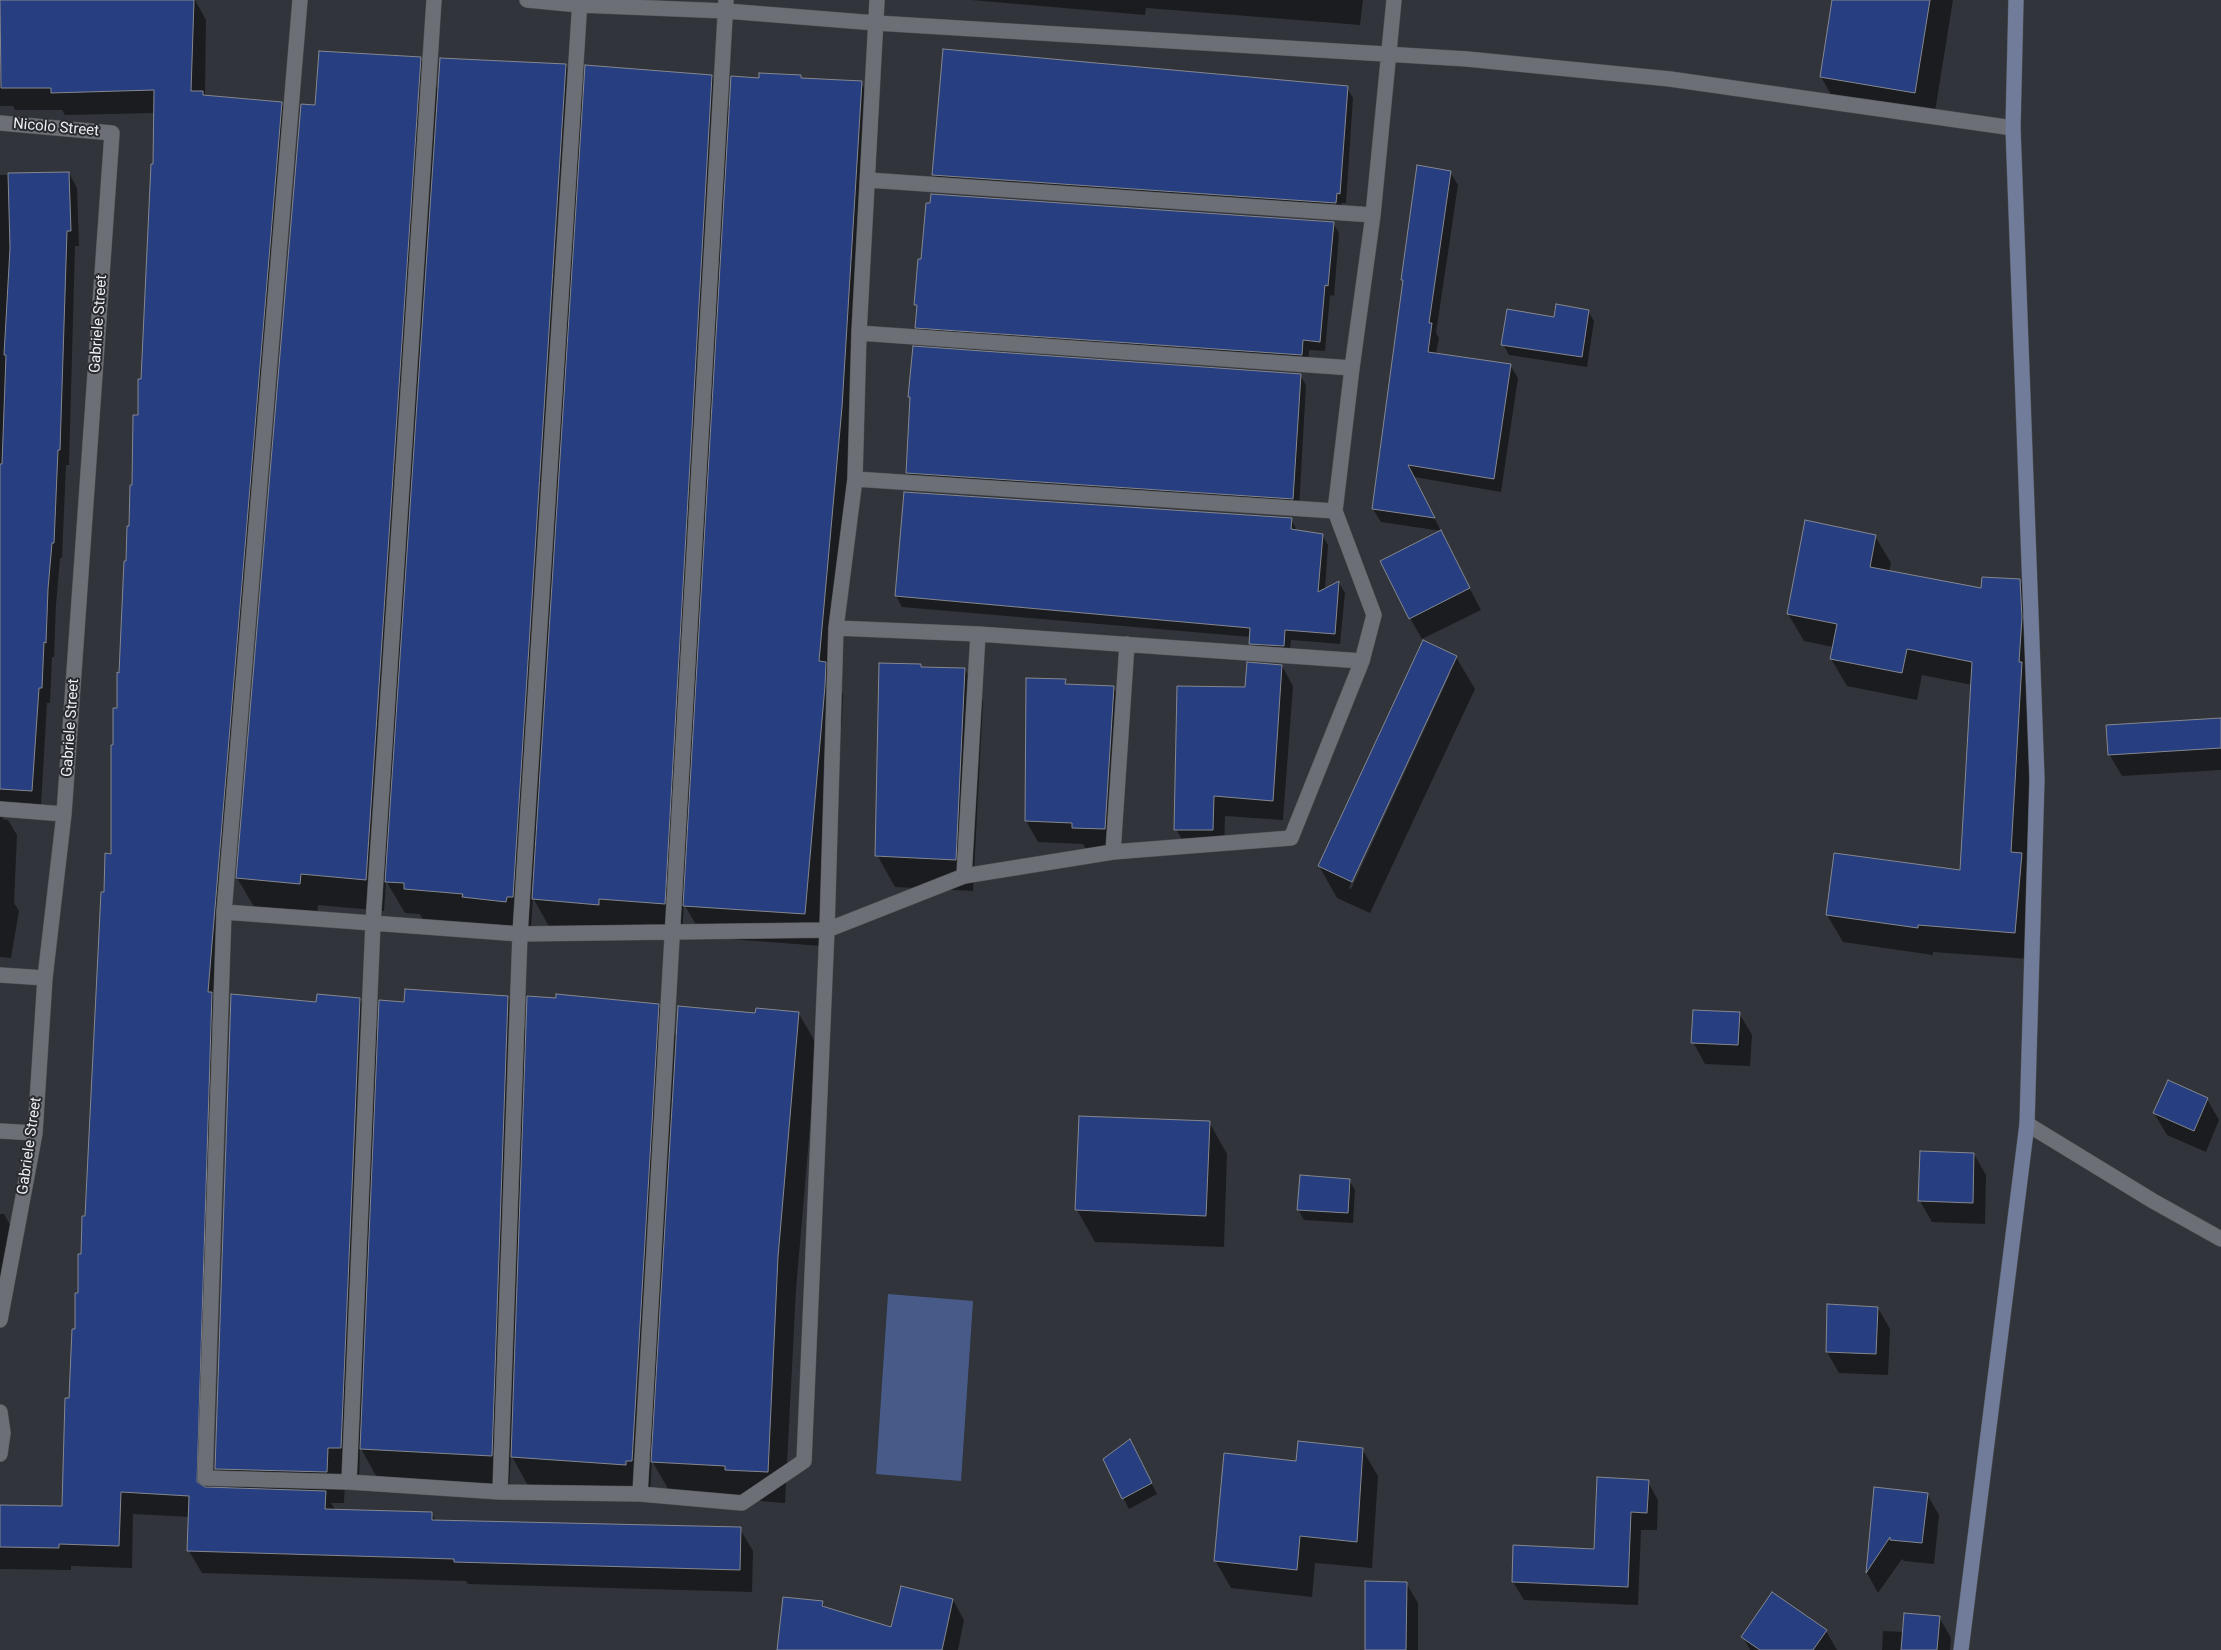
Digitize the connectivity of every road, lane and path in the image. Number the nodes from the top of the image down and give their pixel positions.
1 (300, 0) edge
2 (434, 0) edge
3 (527, 0) edge
4 (877, 0) edge
5 (1394, 0) edge
6 (2016, 0) edge
7 (579, 3) edge
8 (726, 5) edge
9 (876, 23) junction
10 (1389, 53) junction
11 (0, 123) edge
12 (2013, 128) junction
13 (112, 133) joint
14 (868, 180) junction
15 (1373, 216) junction
16 (859, 333) junction
17 (1352, 368) junction
18 (855, 479) junction
19 (1335, 511) junction
20 (836, 628) junction
21 (978, 634) junction
22 (1127, 644) junction
23 (1362, 660) junction
24 (0, 810) edge
25 (64, 814) junction
26 (1113, 852) junction
27 (964, 876) junction
28 (224, 912) junction
29 (373, 923) junction
30 (827, 930) junction
31 (671, 931) junction
32 (520, 934) junction
33 (0, 975) edge
34 (45, 978) junction
35 (2027, 1124) junction
36 (0, 1131) edge
37 (35, 1133) junction
38 (2221, 1239) edge
39 (2, 1301) edge
40 (0, 1320) edge
41 (0, 1412) edge
42 (0, 1454) edge
43 (349, 1482) junction
44 (500, 1492) junction
45 (640, 1494) junction
46 (1961, 1650) edge

1 - 28 street
2 - 29 street
3 - 7 street
4 - 9 street
5 - 10 street
6 - 12 street
7 - 8 street
7 - 32 street
8 - 9 street
8 - 31 street
9 - 10 street
9 - 14 street
10 - 12 street
10 - 15 street
11 - 13 street, Nicolo Street
12 - 35 street
13 - 25 street, Gabriele Street
14 - 15 street
14 - 16 street
15 - 17 street
16 - 17 street
16 - 18 street
17 - 19 street
18 - 19 street
18 - 20 street
19 - 23 street
20 - 21 street
20 - 30 street
21 - 22 street
21 - 27 street
22 - 23 street
22 - 26 street
23 - 26 street
24 - 25 street
25 - 34 street, Gabriele Street
26 - 27 street
27 - 30 street
28 - 29 street
28 - 43 street
29 - 32 street
29 - 43 street
30 - 31 street
30 - 45 street
31 - 32 street
31 - 45 street
32 - 44 street
33 - 34 street
34 - 37 street, Gabriele Street
35 - 38 street
35 - 46 street
36 - 37 street
37 - 39 street, Gabriele Street
39 - 40 street, Gabriele Street
41 - 42 street
43 - 44 street
44 - 45 street

